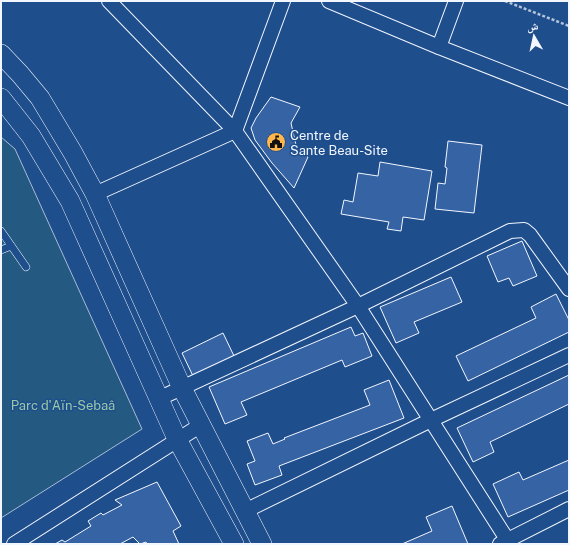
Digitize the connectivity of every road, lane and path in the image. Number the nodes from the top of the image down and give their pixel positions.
1 (110, 1) edge
2 (283, 1) edge
3 (329, 1) edge
4 (456, 1) edge
5 (505, 1) edge
6 (569, 26) edge
7 (439, 47) junction
8 (1, 54) edge
9 (1, 98) edge
10 (569, 98) edge
11 (235, 131) junction
12 (95, 194) junction
13 (1, 231) edge
14 (11, 246) junction
15 (1, 250) edge
16 (26, 268) dead end
17 (569, 289) edge
18 (358, 306) junction
19 (569, 354) edge
20 (182, 388) junction
21 (158, 399) junction
22 (431, 420) junction
23 (201, 425) junction
24 (177, 439) junction
25 (569, 509) edge
26 (245, 511) junction
27 (506, 543) edge
28 (14, 544) edge
29 (234, 544) edge
30 (262, 544) edge

1 - 11 street
2 - 11 street
3 - 7 street
4 - 7 street
5 - 6 path
7 - 10 street
8 - 12 street
9 - 21 street
11 - 12 street
11 - 18 street
12 - 20 street
13 - 14 lane
14 - 15 lane
14 - 16 lane
17 - 18 street
18 - 20 street
18 - 22 street
19 - 22 street
20 - 21 street
20 - 23 street
21 - 24 street
22 - 26 street
22 - 27 street
23 - 24 street
23 - 26 street
24 - 28 street
24 - 29 street
25 - 27 street
26 - 30 street

